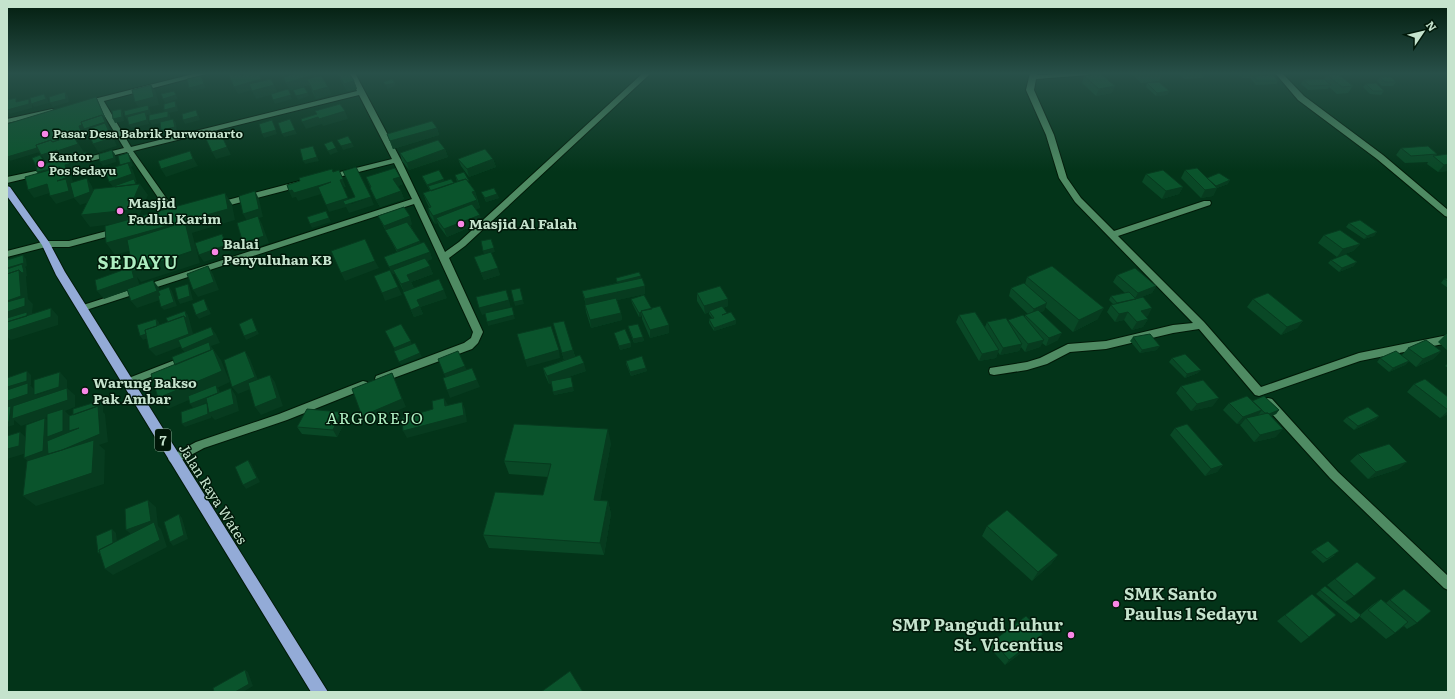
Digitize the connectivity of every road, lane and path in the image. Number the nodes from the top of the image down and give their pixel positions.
1 (102, 106) edge
2 (306, 106) edge
3 (367, 106) edge
4 (613, 106) edge
5 (1037, 106) edge
6 (1311, 106) edge
7 (61, 109) edge
8 (7, 121) edge
9 (129, 150) junction
10 (397, 160) junction
11 (7, 180) edge
12 (7, 189) edge
13 (417, 200) junction
14 (1207, 203) dead end
15 (212, 207) edge
16 (1448, 214) edge
17 (175, 216) edge
18 (130, 228) edge
19 (1112, 235) junction
20 (46, 244) junction
21 (7, 254) edge
22 (442, 258) junction
23 (83, 308) junction
24 (1201, 325) junction
25 (1448, 339) edge
26 (183, 360) edge
27 (994, 371) dead end
28 (128, 382) junction
29 (1259, 392) junction
30 (174, 459) junction
31 (1448, 584) edge
32 (320, 692) edge

1 - 9 street
2 - 9 street
3 - 10 street
4 - 22 street
5 - 19 street
6 - 16 street
7 - 8 street
9 - 11 street
9 - 17 street
10 - 13 street
10 - 15 street
12 - 20 highway, Jalan Raya Wates / 7
13 - 22 street
13 - 23 street
14 - 19 street
18 - 20 street
19 - 24 street
20 - 21 street
20 - 23 highway, Jalan Raya Wates / 7
22 - 30 street
23 - 28 highway, Jalan Raya Wates / 7
24 - 27 street
24 - 29 street
25 - 29 street
26 - 28 lane
28 - 30 highway, Jalan Raya Wates / 7
29 - 31 street
30 - 32 highway, Jalan Raya Wates / 7

